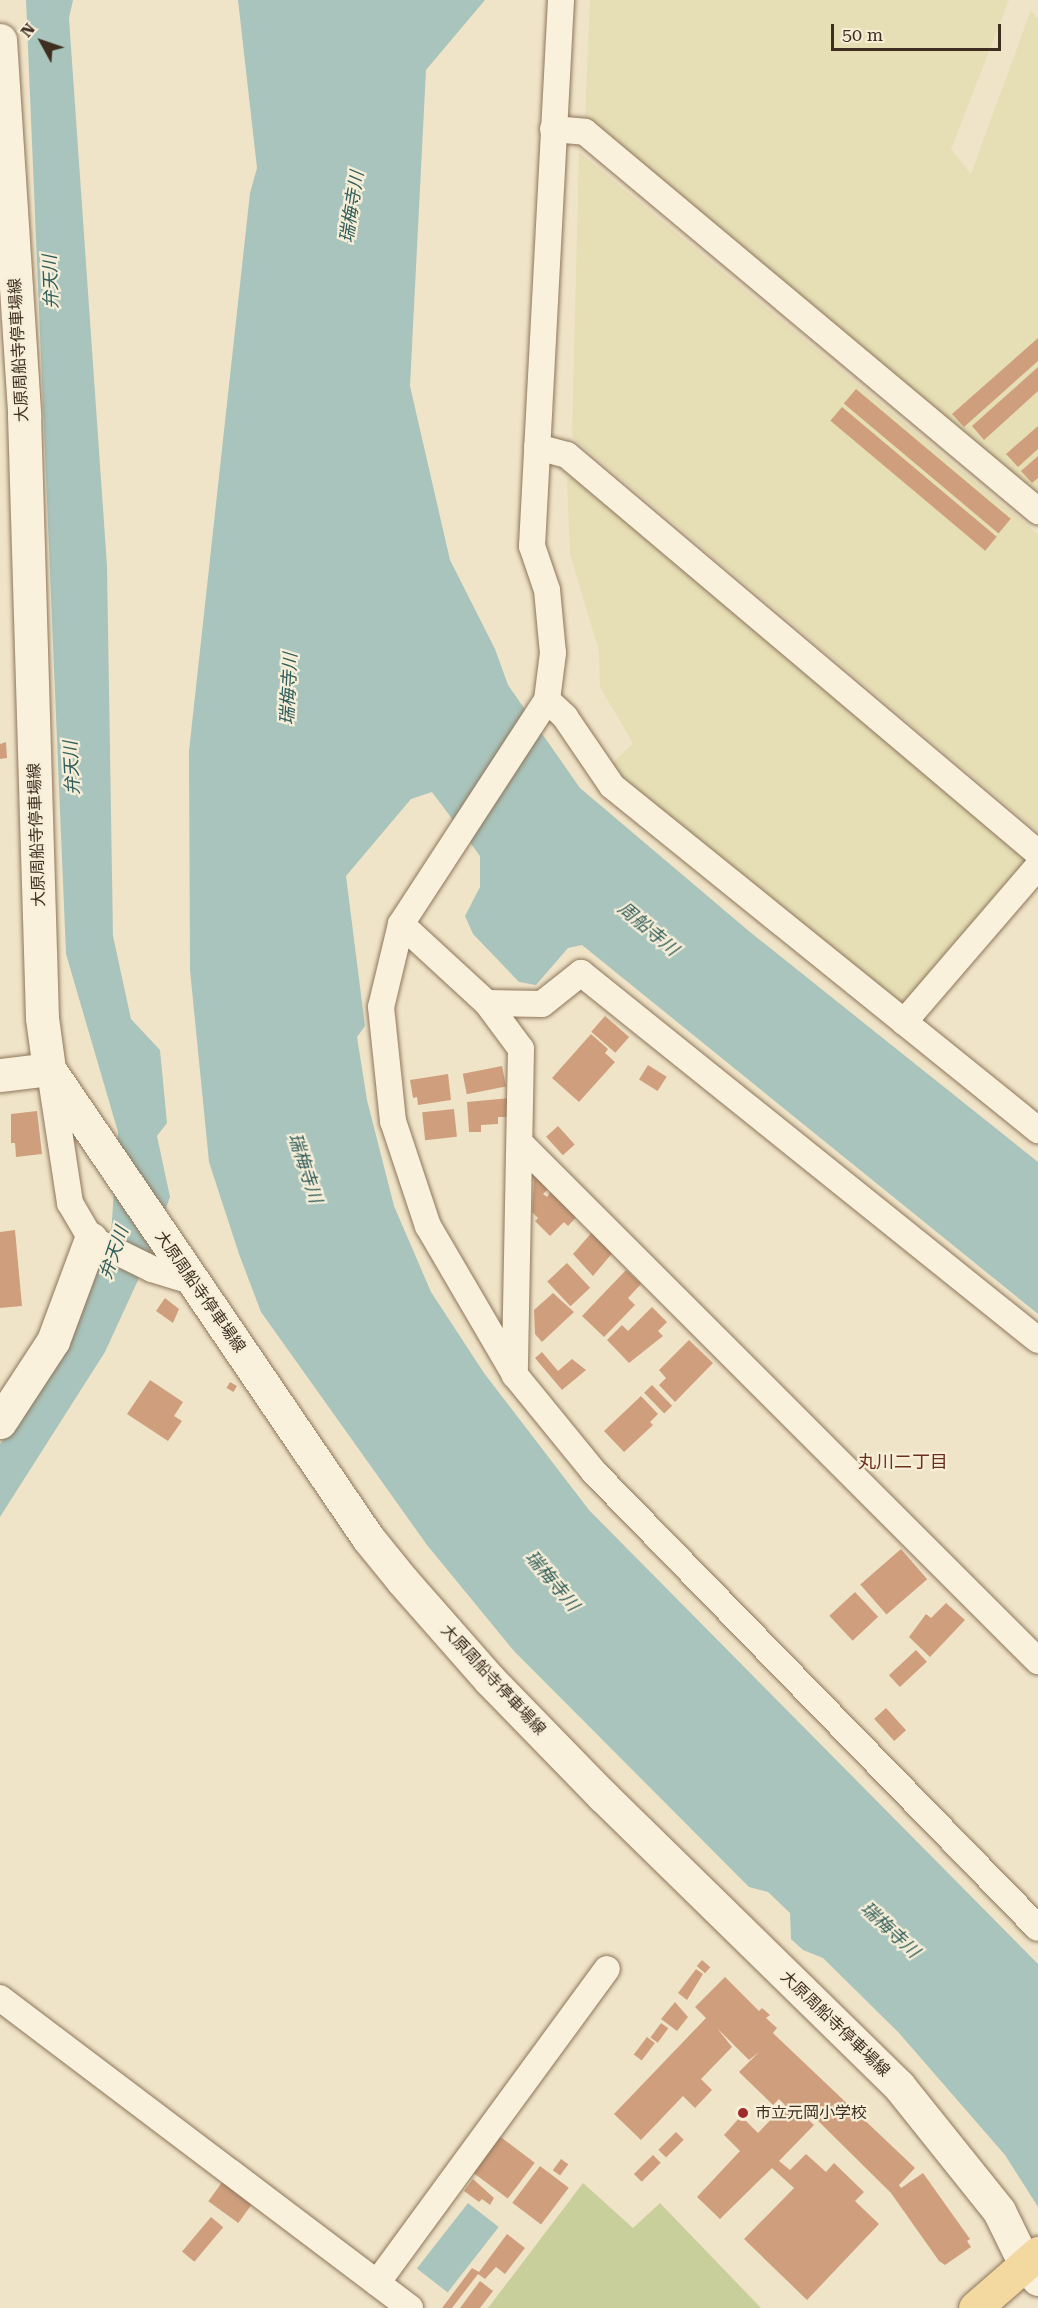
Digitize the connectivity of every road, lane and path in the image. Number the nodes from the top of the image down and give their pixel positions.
1 (561, 0) edge
2 (0, 40) edge
3 (553, 129) junction
4 (537, 447) junction
5 (1038, 511) edge
6 (547, 700) junction
7 (1038, 853) edge
8 (1038, 866) edge
9 (401, 924) junction
10 (487, 1003) junction
11 (903, 1022) junction
12 (49, 1069) junction
13 (0, 1075) edge
14 (1038, 1130) edge
15 (520, 1143) junction
16 (91, 1239) junction
17 (191, 1281) junction
18 (1038, 1340) edge
19 (515, 1375) junction
20 (0, 1422) edge
21 (1038, 1660) edge
22 (1038, 1928) edge
23 (607, 1969) dead end
24 (0, 1998) edge
25 (1034, 2265) edge
26 (377, 2283) junction
27 (410, 2308) edge
28 (975, 2308) edge

1 - 3 street
2 - 12 main road, 大原周船寺停車場線
3 - 4 street
3 - 5 street
4 - 6 street
4 - 7 street
6 - 9 street
6 - 11 street
8 - 11 street
9 - 10 street
9 - 19 street
10 - 15 street
10 - 18 street
11 - 14 street
12 - 13 main road
12 - 16 street
12 - 17 main road, 大原周船寺停車場線
15 - 19 street
15 - 21 street
16 - 17 street
16 - 20 main road
17 - 25 main road, 大原周船寺停車場線
19 - 22 street
23 - 26 street
24 - 26 street
25 - 28 main road
26 - 27 street

